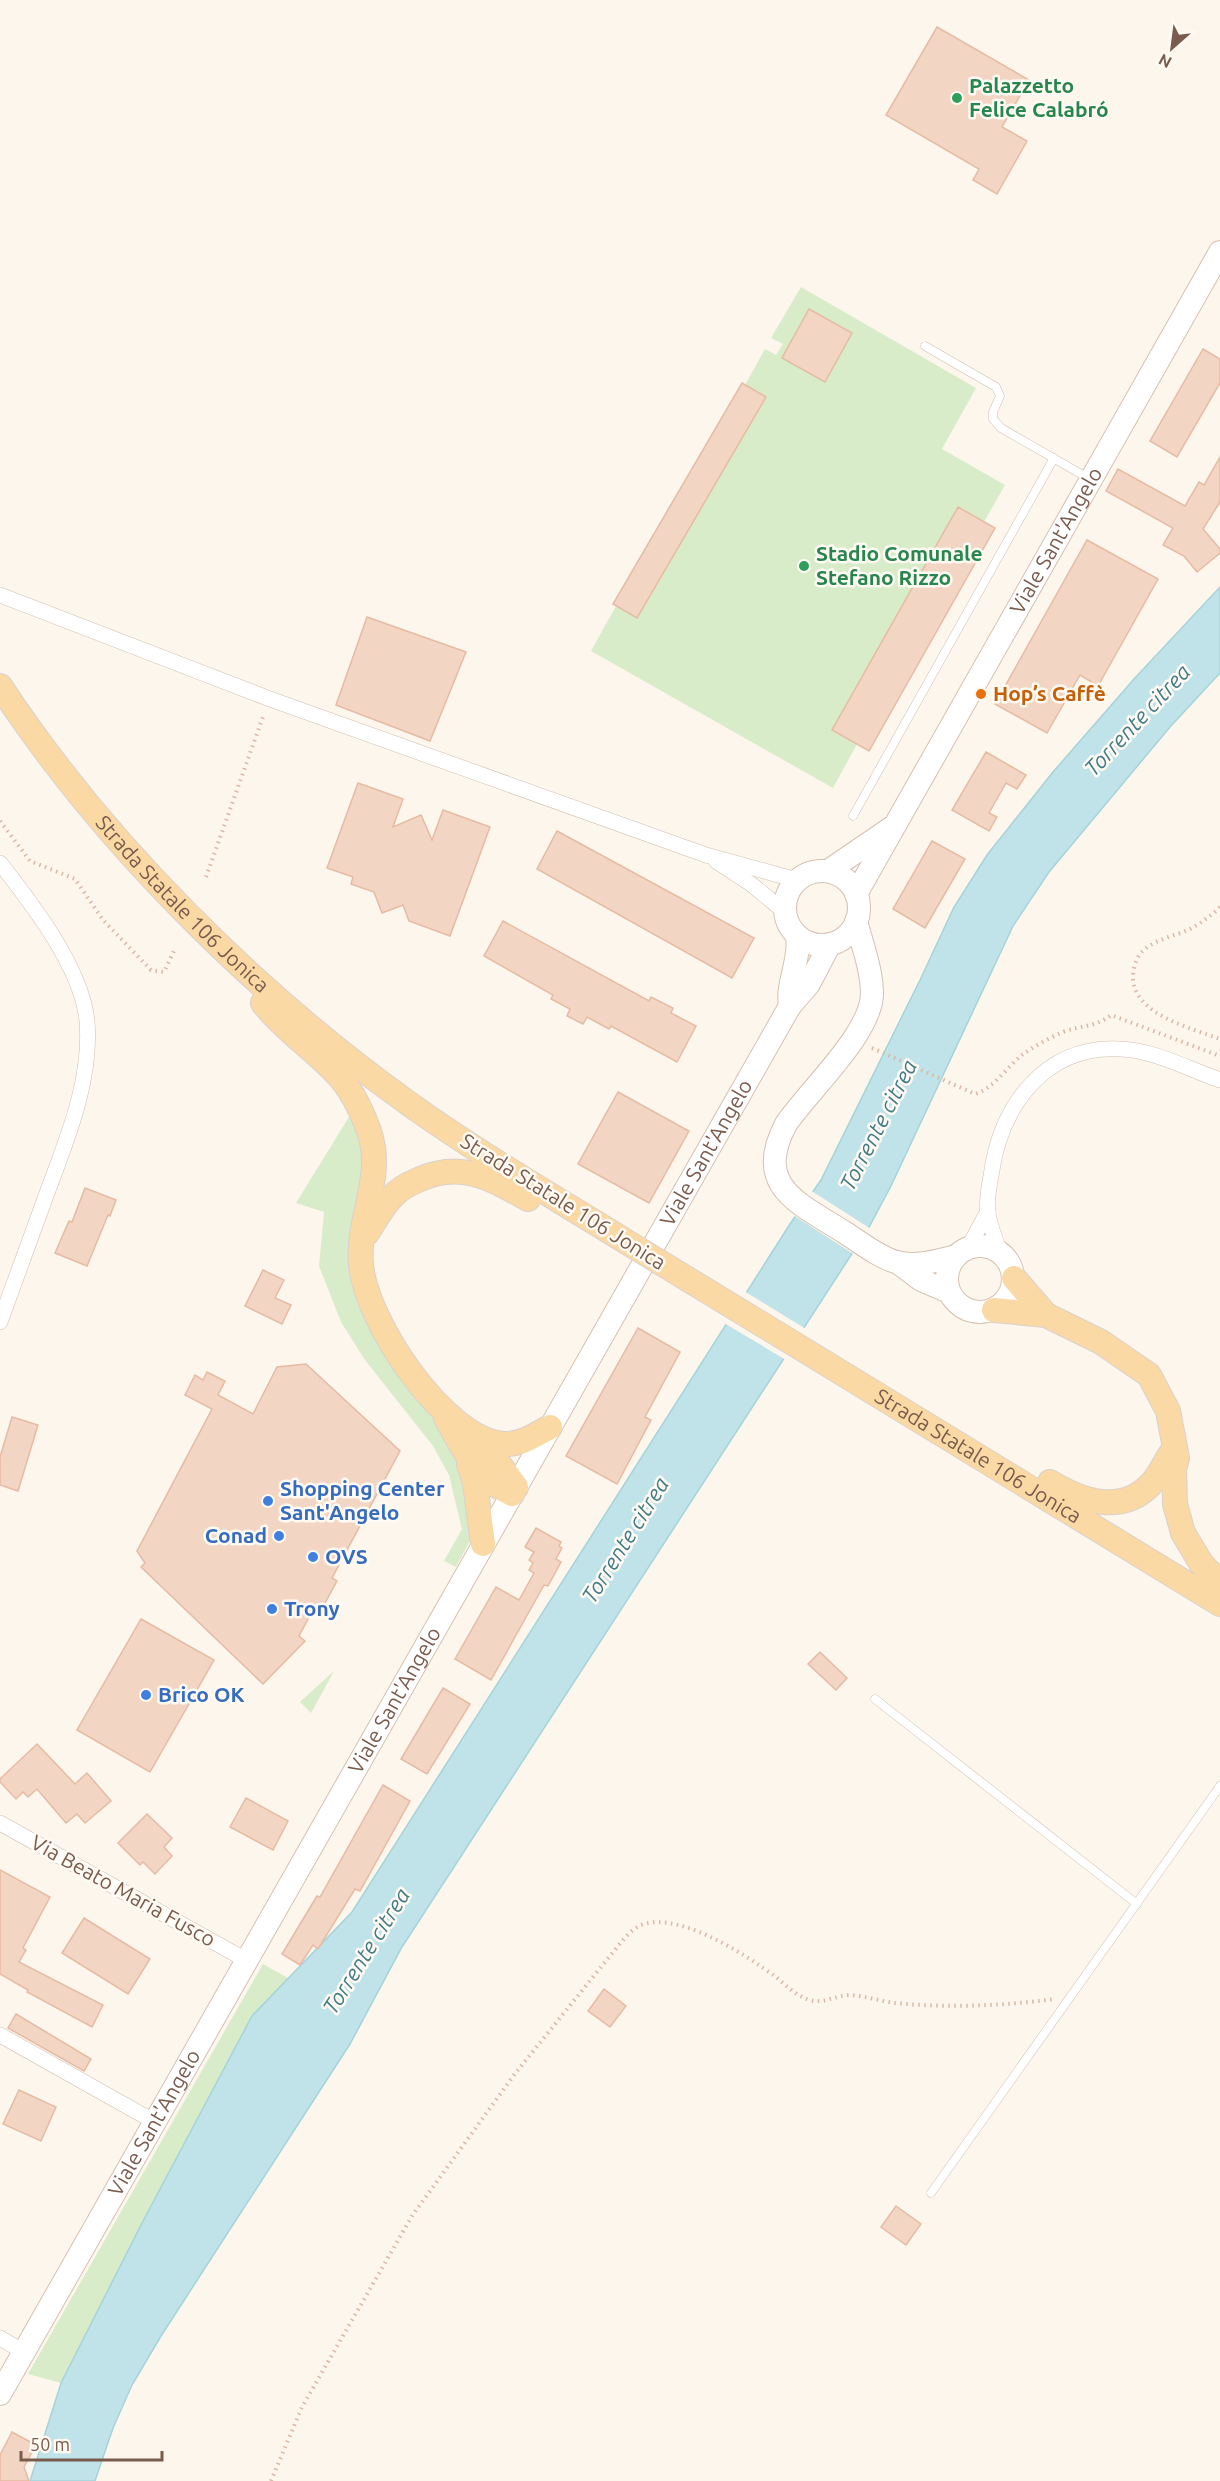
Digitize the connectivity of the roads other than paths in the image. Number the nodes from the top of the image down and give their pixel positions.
1 (1220, 252) edge
2 (925, 346) dead end
3 (1054, 458) junction
4 (1090, 478) junction
5 (0, 595) edge
6 (0, 686) edge
7 (853, 816) dead end
8 (892, 827) junction
9 (706, 855) junction
10 (0, 863) edge
11 (828, 871) junction
12 (797, 880) junction
13 (856, 894) junction
14 (785, 912) junction
15 (856, 921) junction
16 (797, 936) junction
17 (832, 943) junction
18 (225, 950) junction
19 (871, 981) junction
20 (790, 1006) junction
21 (1220, 1080) edge
22 (988, 1211) junction
23 (620, 1238) junction
24 (361, 1239) junction
25 (999, 1251) junction
26 (962, 1252) junction
27 (897, 1262) junction
28 (1014, 1278) junction
29 (949, 1292) junction
30 (994, 1310) junction
31 (1046, 1315) junction
32 (0, 1322) edge
33 (900, 1408) junction
34 (550, 1427) junction
35 (468, 1437) junction
36 (1174, 1449) junction
37 (514, 1490) junction
38 (483, 1544) junction
39 (1220, 1584) edge
40 (1220, 1605) edge
41 (875, 1699) dead end
42 (1220, 1786) edge
43 (0, 1823) edge
44 (1137, 1904) junction
45 (246, 1960) junction
46 (0, 2035) edge
47 (155, 2122) junction
48 (931, 2193) dead end
49 (0, 2338) edge
50 (24, 2352) junction
51 (0, 2394) edge

1 - 4 main road, Viale Sant'Angelo
2 - 3 lane
3 - 4 lane
3 - 7 lane
4 - 8 main road, Viale Sant'Angelo
5 - 9 street
6 - 18 main road, Strada Statale 106 Jonica
8 - 11 main road, Viale Sant'Angelo
8 - 13 main road, Viale Sant'Angelo
9 - 12 street
9 - 14 street
10 - 32 street
11 - 12 main road
11 - 13 main road
12 - 14 main road
13 - 15 main road
14 - 16 main road
15 - 17 main road
15 - 19 main road
16 - 17 main road
16 - 20 main road, Viale Sant'Angelo
17 - 19 main road
17 - 20 main road, Viale Sant'Angelo
18 - 23 main road, Strada Statale 106 Jonica
18 - 24 main road
19 - 27 main road
20 - 34 main road, Viale Sant'Angelo
21 - 22 street
22 - 25 street
22 - 26 street
23 - 24 main road
23 - 33 main road, Strada Statale 106 Jonica, bridge
24 - 35 main road
25 - 26 main road
25 - 28 main road
26 - 27 main road
26 - 29 main road
27 - 29 main road
28 - 30 main road
28 - 31 main road
29 - 30 main road
30 - 31 main road
31 - 36 main road
33 - 36 main road
33 - 40 main road, Strada Statale 106 Jonica
34 - 35 main road
34 - 37 main road, Viale Sant'Angelo
35 - 37 main road
35 - 38 main road
36 - 39 main road
37 - 38 main road, Viale Sant'Angelo
38 - 45 main road, Viale Sant'Angelo
41 - 44 lane
42 - 44 lane
43 - 45 street, Via Beato Maria Fusco
44 - 48 lane
45 - 47 main road, Viale Sant'Angelo
46 - 47 street
47 - 50 main road, Viale Sant'Angelo
49 - 50 street
50 - 51 main road, Viale Sant'Angelo

